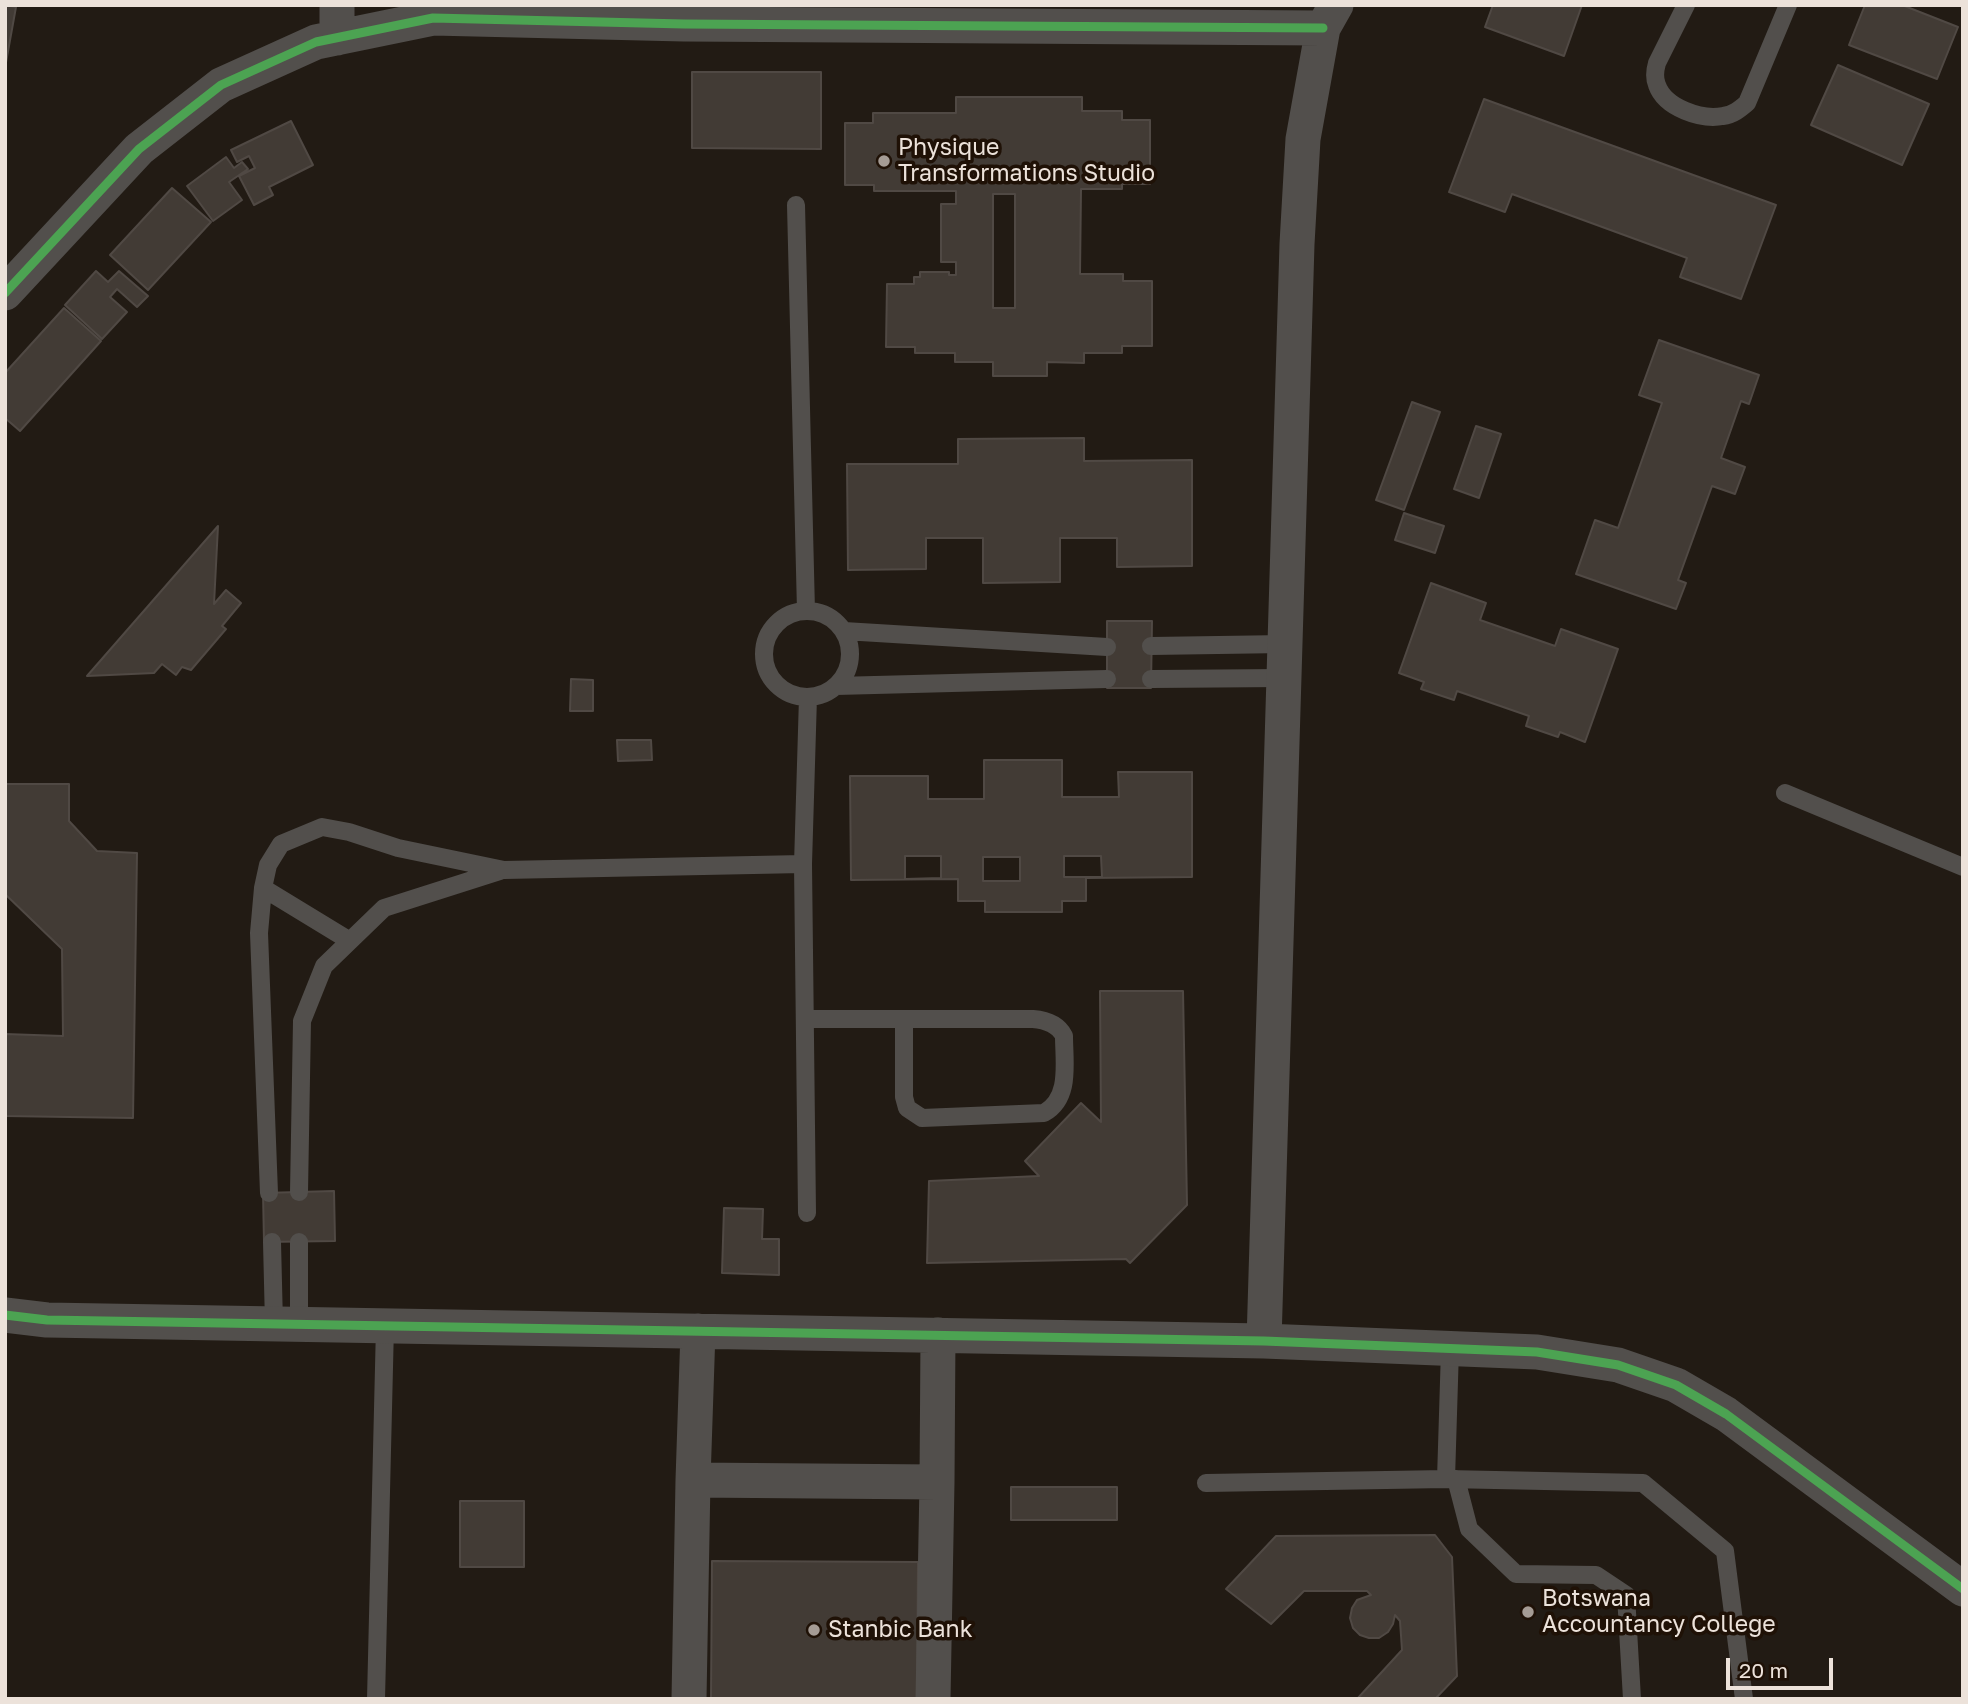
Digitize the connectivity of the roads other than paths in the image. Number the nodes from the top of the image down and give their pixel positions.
1 (1686, 5) edge
2 (1788, 5) edge
3 (685, 15) edge
4 (1329, 16) edge
5 (337, 22) edge
6 (796, 205) dead end
7 (5, 293) edge
8 (806, 611) junction
9 (844, 631) junction
10 (1285, 644) junction
11 (1151, 646) dead end
12 (1107, 647) dead end
13 (1151, 678) dead end
14 (1284, 678) junction
15 (1107, 679) dead end
16 (836, 686) junction
17 (808, 697) junction
18 (1786, 793) dead end
19 (803, 864) junction
20 (1963, 867) edge
21 (504, 870) junction
22 (263, 888) junction
23 (350, 941) junction
24 (805, 1019) junction
25 (904, 1019) junction
26 (299, 1192) dead end
27 (269, 1193) dead end
28 (807, 1213) dead end
29 (272, 1242) dead end
30 (299, 1242) dead end
31 (5, 1315) edge
32 (287, 1324) junction
33 (385, 1326) junction
34 (698, 1331) junction
35 (937, 1335) junction
36 (1264, 1341) junction
37 (1450, 1349) junction
38 (1451, 1479) junction
39 (693, 1480) junction
40 (937, 1482) junction
41 (1206, 1483) dead end
42 (1963, 1589) edge
43 (376, 1699) edge
44 (689, 1699) edge
45 (933, 1699) edge
46 (1632, 1699) edge
47 (1744, 1699) edge

1 - 2 lane
3 - 4 street
3 - 5 street
4 - 10 street
5 - 7 street
6 - 8 lane
8 - 9 lane
8 - 17 lane
9 - 12 lane
9 - 16 lane
10 - 11 lane
10 - 14 street
13 - 14 lane
14 - 36 street
15 - 16 lane
16 - 17 lane
17 - 19 lane
18 - 20 lane
19 - 21 lane
19 - 24 lane
21 - 22 lane
21 - 23 lane
22 - 23 lane
22 - 27 lane
23 - 26 lane
24 - 25 lane
24 - 28 lane
25 - 25 lane
29 - 32 lane
30 - 32 lane
31 - 32 street
32 - 33 street
33 - 34 street
33 - 43 lane
34 - 35 street
34 - 39 street
35 - 36 street
35 - 40 street
36 - 37 street
37 - 38 lane
37 - 42 street
38 - 41 lane
38 - 46 lane
38 - 47 lane
39 - 40 street
39 - 44 street
40 - 45 street

